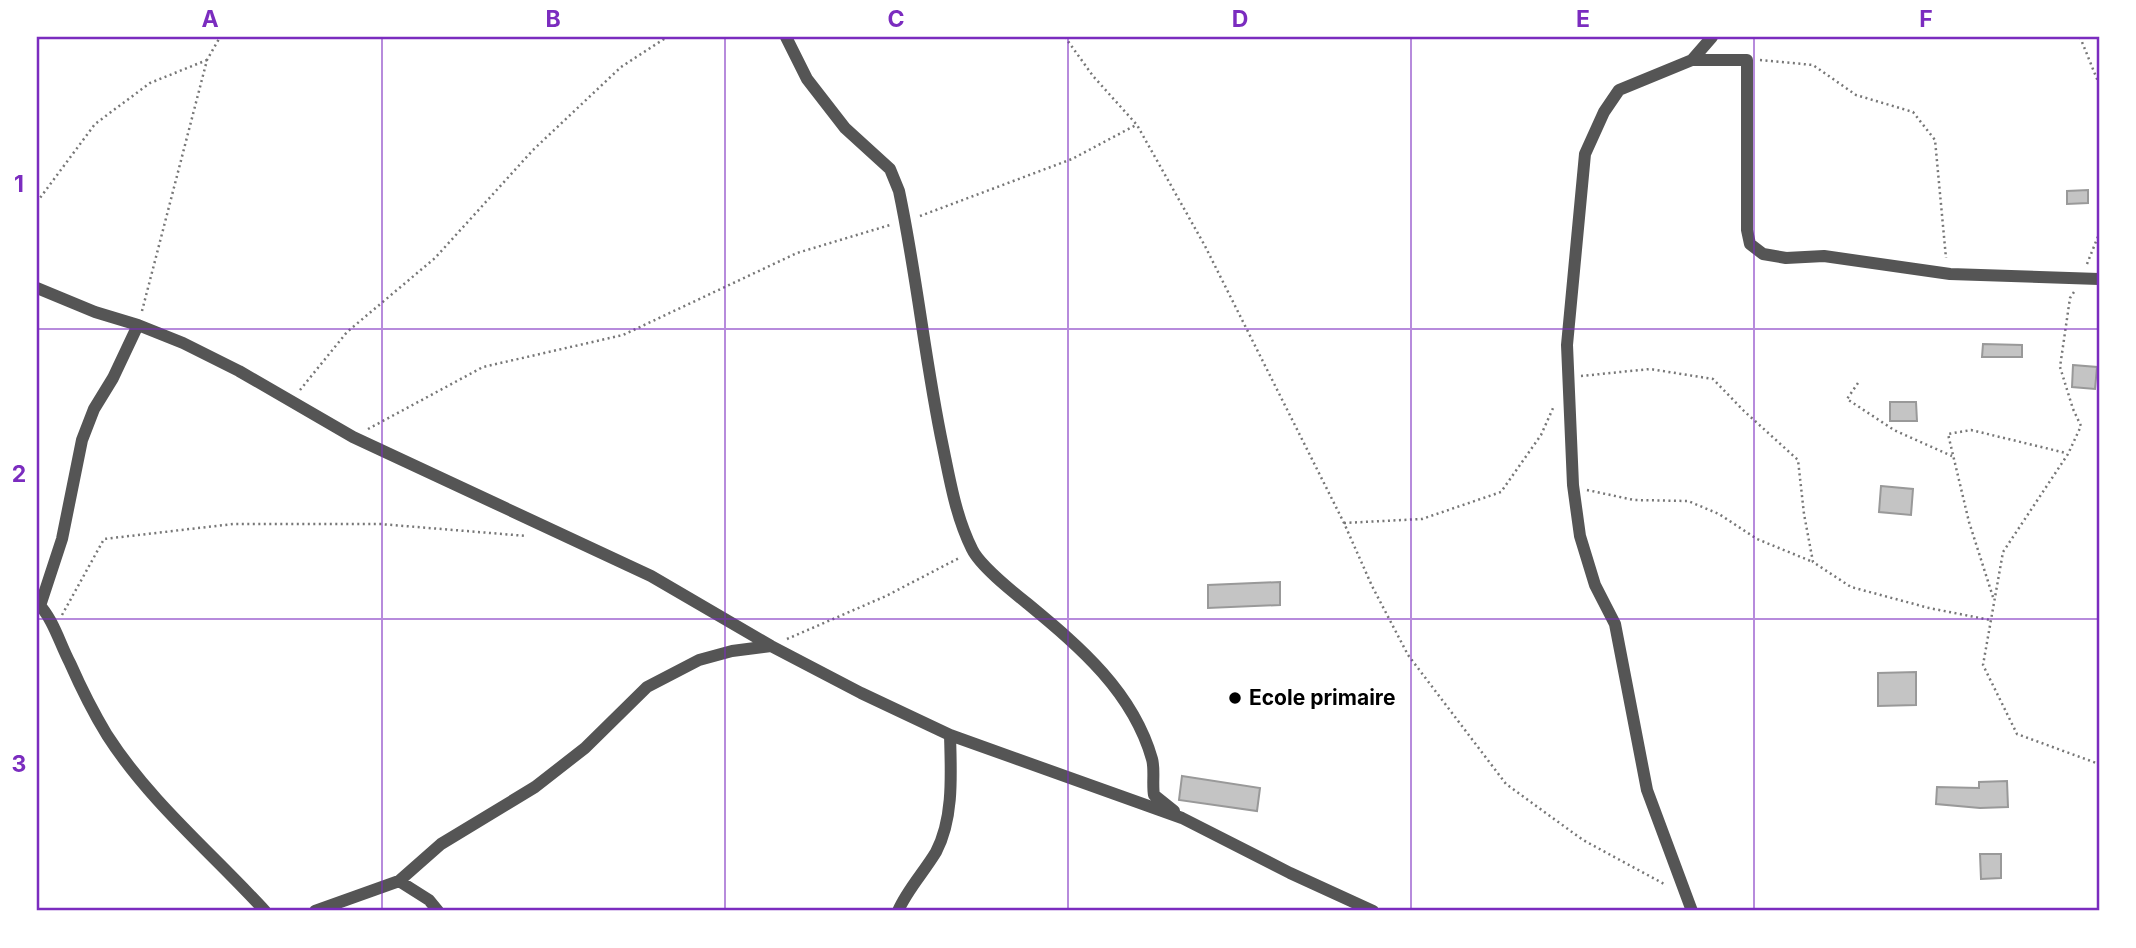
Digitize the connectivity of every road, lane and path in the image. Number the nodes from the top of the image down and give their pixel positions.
1 (220, 37) edge
2 (667, 37) edge
3 (786, 37) edge
4 (1065, 37) edge
5 (1712, 37) edge
6 (2080, 37) edge
7 (207, 60) junction
8 (1692, 60) junction
9 (1746, 60) junction
10 (2099, 84) edge
11 (1137, 125) junction
12 (37, 202) edge
13 (905, 221) junction
14 (2099, 234) edge
15 (1950, 274) junction
16 (2081, 279) junction
17 (2099, 279) edge
18 (37, 288) edge
19 (138, 325) junction
20 (1568, 377) junction
21 (1858, 383) dead end
22 (1557, 400) dead end
23 (291, 401) junction
24 (353, 437) junction
25 (2068, 454) junction
26 (1952, 456) junction
27 (1573, 485) junction
28 (1344, 523) junction
29 (537, 537) dead end
30 (973, 551) junction
31 (1813, 562) junction
32 (1994, 600) junction
33 (38, 604) edge
34 (1990, 620) junction
35 (55, 627) junction
36 (771, 646) junction
37 (950, 735) junction
38 (2099, 764) edge
39 (1182, 818) junction
40 (399, 881) junction
41 (1688, 896) junction
42 (265, 911) edge
43 (315, 911) edge
44 (438, 911) edge
45 (898, 911) edge
46 (1373, 911) edge
47 (1692, 911) edge

1 - 7 path
2 - 23 path
3 - 13 street
4 - 11 path
5 - 8 street
6 - 10 path
7 - 12 path
7 - 19 path
8 - 9 street
8 - 20 street
9 - 15 path
9 - 15 street
11 - 13 path
11 - 28 path
13 - 24 path
13 - 30 street
14 - 16 path
15 - 16 street
16 - 17 street
16 - 25 path
18 - 19 street
19 - 23 street
19 - 33 street
20 - 27 street
20 - 31 path
21 - 26 path
22 - 28 path
23 - 24 street
24 - 36 street
25 - 26 path
25 - 32 path
26 - 32 path
27 - 31 path
27 - 41 street
28 - 41 path
29 - 35 path
30 - 36 path
30 - 39 street
31 - 34 path
32 - 34 path
33 - 35 street
34 - 38 path
35 - 42 street
36 - 37 street
36 - 40 street
37 - 39 street
37 - 45 street
39 - 46 street
40 - 43 street
40 - 44 street
41 - 47 street

